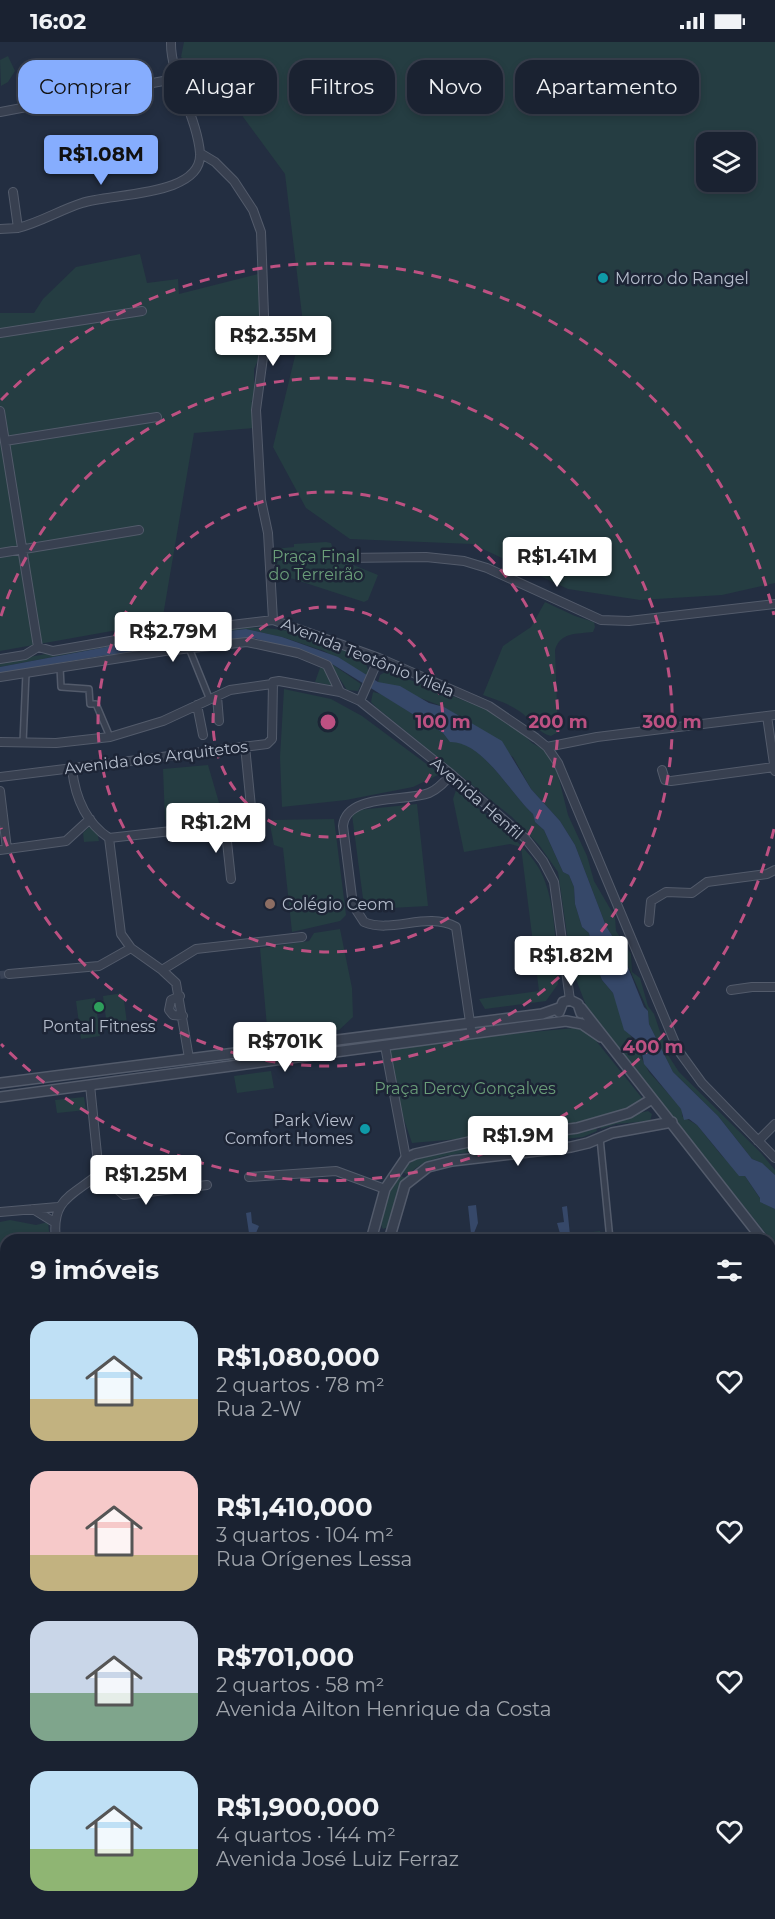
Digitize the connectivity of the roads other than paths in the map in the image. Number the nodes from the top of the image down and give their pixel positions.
1 (171, 42) edge
2 (173, 60) edge
3 (164, 81) edge
4 (0, 112) edge
5 (189, 114) edge
6 (200, 153) junction
7 (12, 192) dead end
8 (18, 228) junction
9 (0, 229) edge
10 (142, 311) dead end
11 (0, 333) edge
12 (0, 411) edge
13 (157, 417) dead end
14 (5, 441) junction
15 (140, 530) dead end
16 (22, 549) junction
17 (0, 553) edge
18 (344, 558) dead end
19 (775, 604) edge
20 (273, 620) junction
21 (38, 647) junction
22 (189, 648) junction
23 (379, 658) junction
24 (0, 659) edge
25 (60, 667) junction
26 (26, 673) junction
27 (0, 677) edge
28 (272, 684) junction
29 (340, 693) junction
30 (213, 698) junction
31 (360, 701) junction
32 (197, 705) junction
33 (771, 716) edge
34 (219, 722) dead end
35 (203, 735) dead end
36 (110, 737) junction
37 (0, 742) edge
38 (23, 743) junction
39 (245, 746) junction
40 (547, 747) junction
41 (72, 769) junction
42 (775, 769) edge
43 (662, 770) dead end
44 (451, 774) junction
45 (0, 777) edge
46 (0, 791) edge
47 (90, 819) junction
48 (219, 825) junction
49 (109, 838) junction
50 (4, 849) edge
51 (775, 870) edge
52 (231, 879) dead end
53 (649, 922) dead end
54 (302, 937) dead end
55 (131, 948) junction
56 (162, 970) junction
57 (9, 974) tunnel mouth
58 (775, 987) edge
59 (570, 989) junction
60 (732, 990) dead end
61 (180, 996) junction
62 (570, 1000) junction
63 (560, 1007) junction
64 (580, 1008) junction
65 (183, 1016) junction
66 (494, 1020) junction
67 (569, 1021) junction
68 (470, 1022) junction
69 (495, 1030) junction
70 (471, 1033) junction
71 (601, 1037) junction
72 (302, 1043) junction
73 (385, 1046) junction
74 (304, 1057) junction
75 (189, 1058) junction
76 (56, 1076) junction
77 (0, 1083) edge
78 (90, 1086) junction
79 (58, 1090) junction
80 (0, 1097) edge
81 (652, 1099) junction
82 (672, 1122) junction
83 (775, 1124) edge
84 (645, 1127) junction
85 (682, 1136) junction
86 (600, 1138) junction
87 (492, 1139) junction
88 (758, 1141) junction
89 (495, 1157) junction
90 (406, 1158) junction
91 (775, 1158) edge
92 (99, 1174) junction
93 (249, 1177) dead end
94 (207, 1185) dead end
95 (385, 1189) junction
96 (58, 1207) junction
97 (31, 1209) junction
98 (0, 1212) edge
99 (54, 1222) junction
100 (55, 1234) edge
101 (373, 1234) edge
102 (391, 1234) edge
103 (609, 1234) edge
104 (758, 1234) edge

1 - 2 street
3 - 4 street
5 - 6 street
6 - 8 street
6 - 20 street
7 - 8 street
8 - 9 street
10 - 11 street
12 - 14 street
13 - 14 street
14 - 16 street
15 - 16 street
16 - 17 street
16 - 21 street
18 - 19 street
20 - 21 street
20 - 23 street, Avenida Teotônio Vilela
21 - 24 street
22 - 25 street
22 - 29 street
22 - 30 street
23 - 31 street
23 - 40 street, Avenida Teotônio Vilela
25 - 26 street
25 - 36 street
26 - 27 street
26 - 38 street
28 - 29 street
28 - 30 street
28 - 39 street, Avenida dos Arquitetos
29 - 31 street
30 - 32 street
30 - 34 street
31 - 44 street, Avenida Henfil
32 - 35 street
32 - 36 street
33 - 40 street
33 - 42 street
36 - 38 street
37 - 38 street
39 - 41 street, Avenida dos Arquitetos
39 - 48 street
40 - 88 street, Avenida Teotônio Vilela
41 - 45 street, Avenida dos Arquitetos
41 - 47 street
42 - 43 street
44 - 59 street, Avenida Henfil
44 - 68 street
46 - 50 street
47 - 49 street
47 - 50 street
48 - 49 street
48 - 52 street
49 - 55 street
51 - 53 street
54 - 56 street
55 - 56 street
55 - 57 street
56 - 61 street
58 - 60 street
59 - 62 street, Avenida Henfil
59 - 63 street
61 - 65 street
61 - 65 street
62 - 63 street
62 - 64 street
63 - 66 street
63 - 67 street
64 - 67 street
64 - 71 street
65 - 75 street
66 - 68 street
66 - 69 street
67 - 69 street
67 - 71 street
68 - 70 street
68 - 72 street
69 - 70 street
70 - 73 street
71 - 81 street
72 - 74 street
72 - 75 street
73 - 74 street
73 - 90 street
74 - 78 street
75 - 76 street
76 - 77 street
76 - 79 street
78 - 79 street
78 - 92 street
79 - 80 street
81 - 82 street
81 - 87 street
82 - 84 street
82 - 85 street
83 - 88 street
84 - 85 street
84 - 86 street
85 - 104 street
86 - 89 street
86 - 103 street
87 - 89 street
87 - 90 street
88 - 91 street, Avenida Teotônio Vilela
89 - 102 street
90 - 95 street
92 - 94 street
92 - 96 street
93 - 95 street
95 - 101 street
96 - 97 street
96 - 99 street
97 - 98 street
97 - 99 street
99 - 100 street

